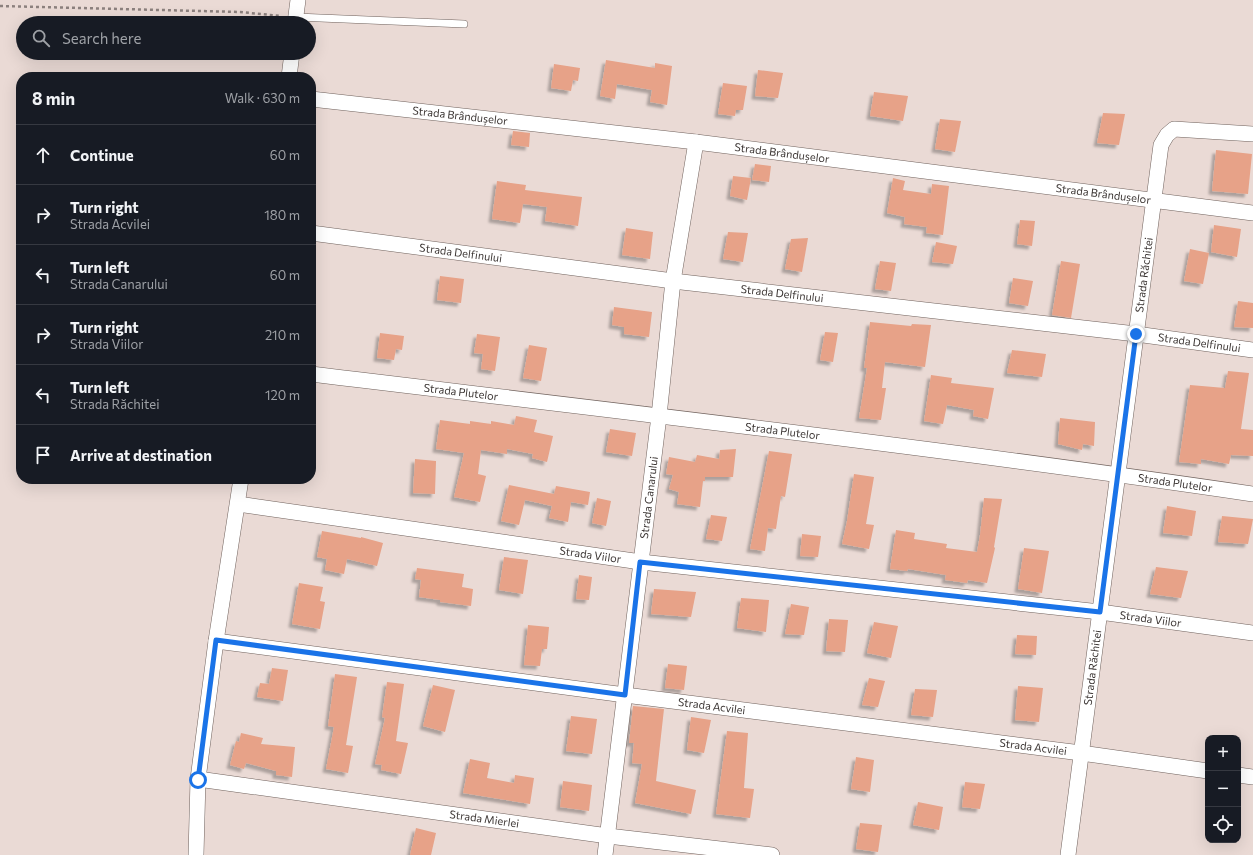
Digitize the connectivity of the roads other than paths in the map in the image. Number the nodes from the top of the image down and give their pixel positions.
1 (298, 0) edge
2 (296, 16) edge
3 (316, 20) edge
4 (464, 24) dead end
5 (291, 60) edge
6 (290, 72) edge
7 (316, 100) edge
8 (1253, 134) edge
9 (696, 142) junction
10 (1154, 200) junction
11 (1253, 212) edge
12 (316, 234) edge
13 (673, 281) junction
14 (1136, 334) junction
15 (1253, 350) edge
16 (316, 375) edge
17 (659, 416) junction
18 (1117, 474) junction
19 (240, 484) edge
20 (1253, 494) edge
21 (238, 504) junction
22 (640, 562) junction
23 (1100, 612) junction
24 (1253, 633) edge
25 (216, 640) junction
26 (625, 695) junction
27 (1080, 753) junction
28 (1205, 771) edge
29 (1241, 775) edge
30 (1253, 777) edge
31 (198, 780) junction
32 (608, 836) junction
33 (196, 855) edge
34 (605, 855) edge
35 (772, 855) edge
36 (1068, 855) edge

1 - 2 street
3 - 4 lane
5 - 6 street
7 - 9 street, Strada Brândușelor
8 - 10 street, Strada Răchitei
9 - 10 street, Strada Brândușelor
9 - 13 street, Strada Canarului
10 - 11 street, Strada Brândușelor
10 - 14 street, Strada Răchitei
12 - 13 street, Strada Delfinului
13 - 14 street, Strada Delfinului
13 - 17 street, Strada Canarului
14 - 15 street, Strada Delfinului
14 - 18 street, Strada Răchitei
16 - 17 street, Strada Plutelor
17 - 18 street, Strada Plutelor
17 - 22 street, Strada Canarului
18 - 20 street, Strada Plutelor
18 - 23 street, Strada Răchitei
19 - 21 street
21 - 22 street, Strada Viilor
21 - 25 street
22 - 23 street, Strada Viilor
22 - 26 street, Strada Canarului
23 - 24 street, Strada Viilor
23 - 27 street, Strada Răchitei
25 - 26 street, Strada Acvilei
25 - 31 street
26 - 27 street, Strada Acvilei
26 - 32 street, Strada Canarului
27 - 28 street, Strada Acvilei
27 - 36 street, Strada Răchitei
29 - 30 street
31 - 32 street, Strada Mierlei
31 - 33 street
32 - 34 street, Strada Canarului
32 - 35 street, Strada Mierlei

